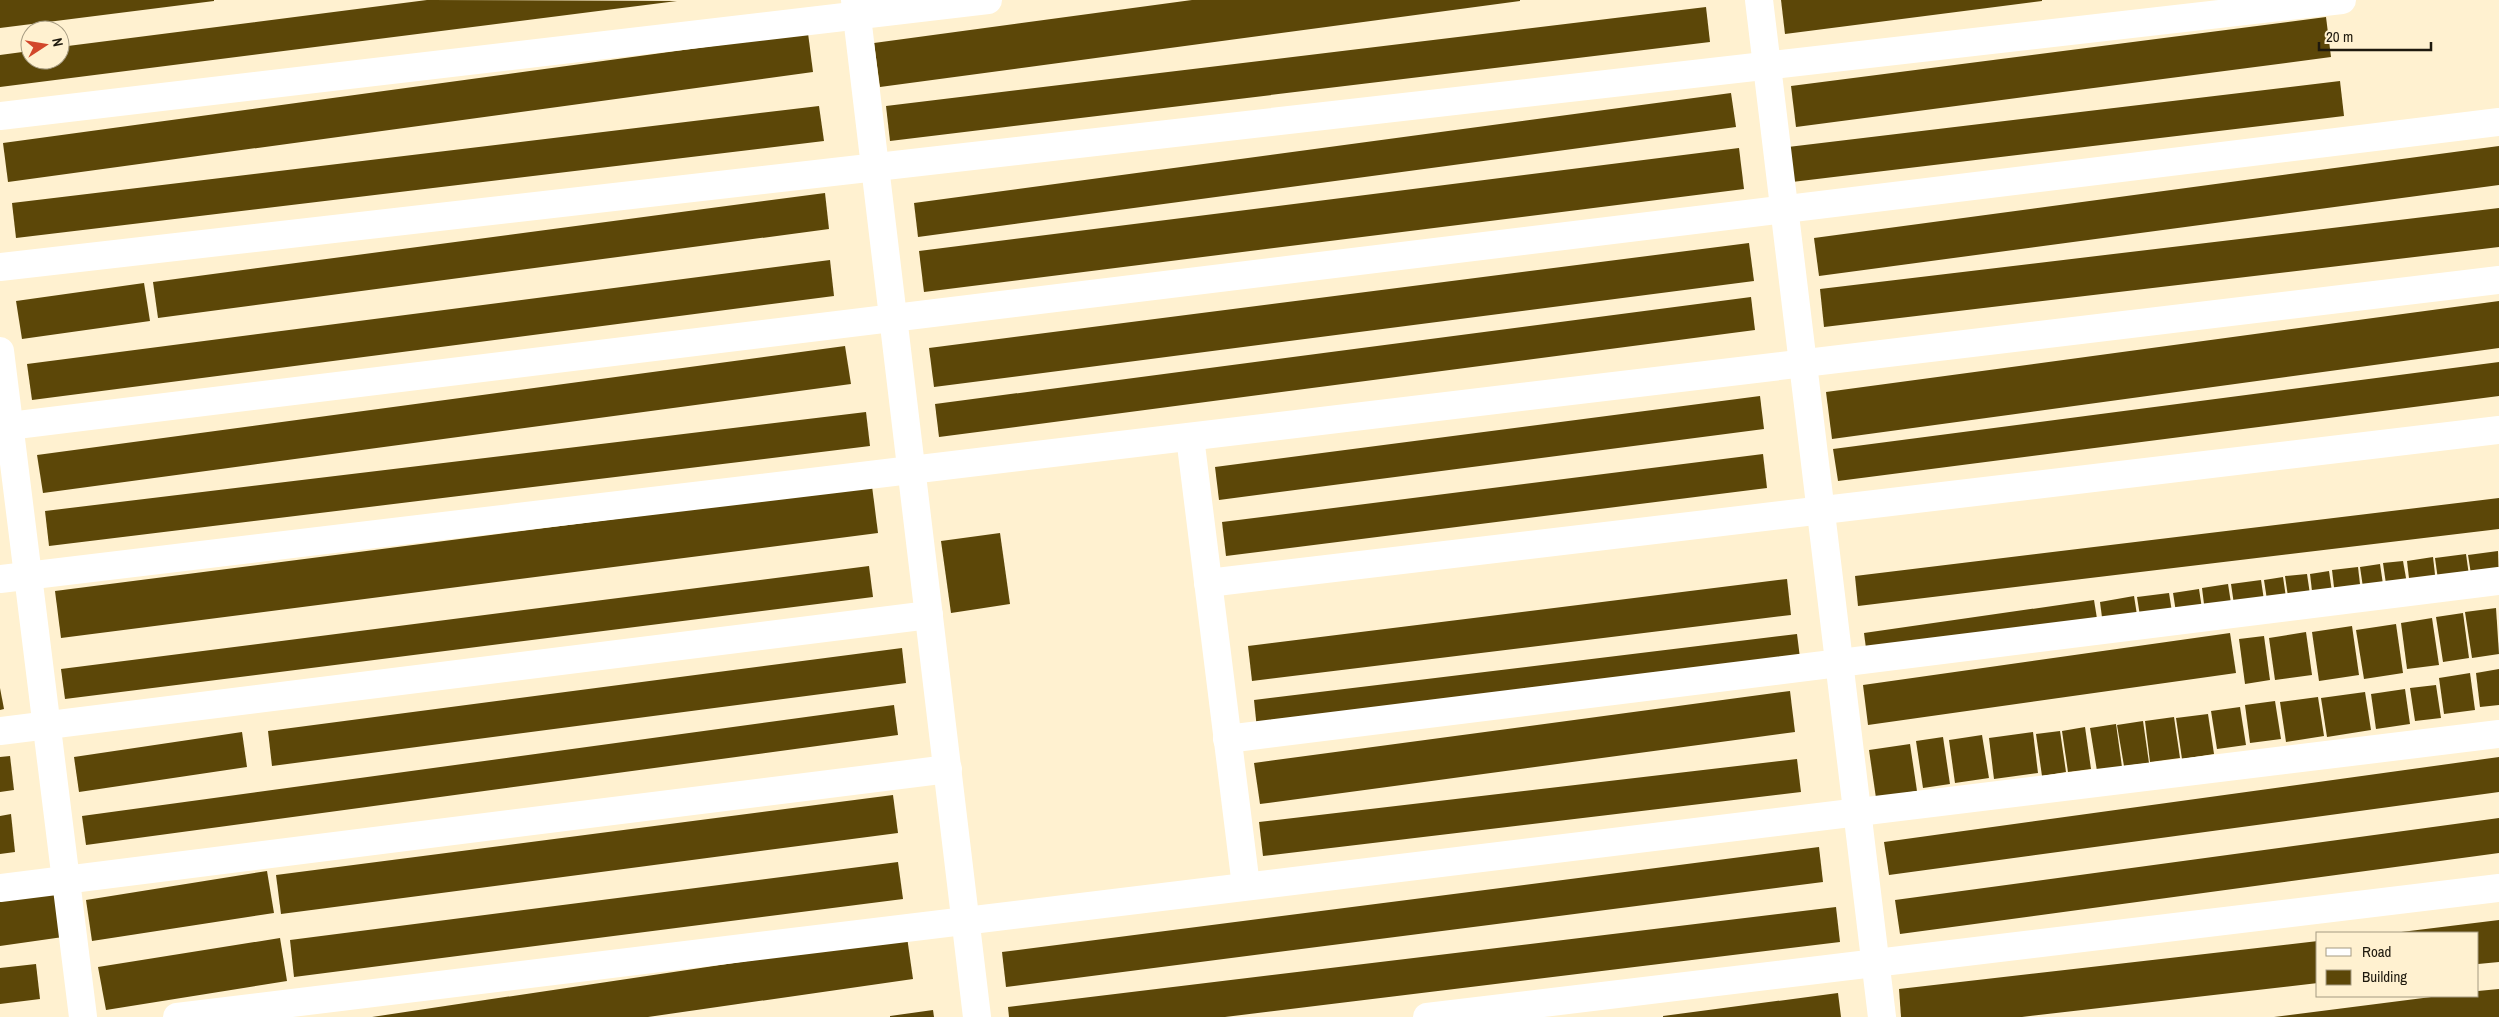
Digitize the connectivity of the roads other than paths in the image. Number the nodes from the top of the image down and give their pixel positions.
1 (988, 0) edge
2 (1759, 0) edge
3 (2342, 0) edge
4 (856, 8) edge
5 (1766, 66) junction
6 (0, 116) edge
7 (2499, 122) edge
8 (875, 168) junction
9 (1784, 209) junction
10 (0, 267) edge
11 (2499, 280) edge
12 (893, 318) junction
13 (0, 351) edge
14 (1803, 364) junction
15 (5, 426) edge
16 (2499, 430) edge
17 (1190, 437) junction
18 (912, 470) junction
19 (1820, 510) junction
20 (28, 576) junction
21 (0, 580) edge
22 (2499, 581) edge
23 (1208, 583) junction
24 (929, 615) junction
25 (1839, 663) junction
26 (46, 726) junction
27 (0, 731) edge
28 (2499, 734) edge
29 (1227, 739) junction
30 (948, 769) junction
31 (1857, 812) junction
32 (66, 880) junction
33 (1246, 886) junction
34 (0, 888) edge
35 (2499, 888) edge
36 (966, 920) junction
37 (1875, 963) junction
38 (83, 1017) edge
39 (177, 1017) edge
40 (977, 1017) edge
41 (1427, 1017) edge
42 (1882, 1017) edge

1 - 4 street
2 - 5 street
3 - 5 street
4 - 6 street
4 - 8 street
5 - 8 street
5 - 9 street
7 - 9 street
8 - 10 street
8 - 12 street
9 - 12 street
9 - 14 street
11 - 14 street
12 - 15 street
12 - 18 street
13 - 15 street
14 - 17 street
14 - 19 street
15 - 20 street
16 - 19 street
17 - 18 street
17 - 23 street
18 - 20 street
18 - 24 street
19 - 23 street
19 - 25 street
20 - 21 street
20 - 26 street
22 - 25 street
23 - 29 street
24 - 26 street
24 - 30 street
25 - 29 street
25 - 31 street
26 - 27 street
26 - 32 street
28 - 31 street
29 - 33 street
30 - 32 street
30 - 36 street
31 - 33 street
31 - 37 street
32 - 34 street
32 - 38 street
33 - 36 street
35 - 37 street
36 - 39 street
36 - 40 street
37 - 41 street
37 - 42 street

